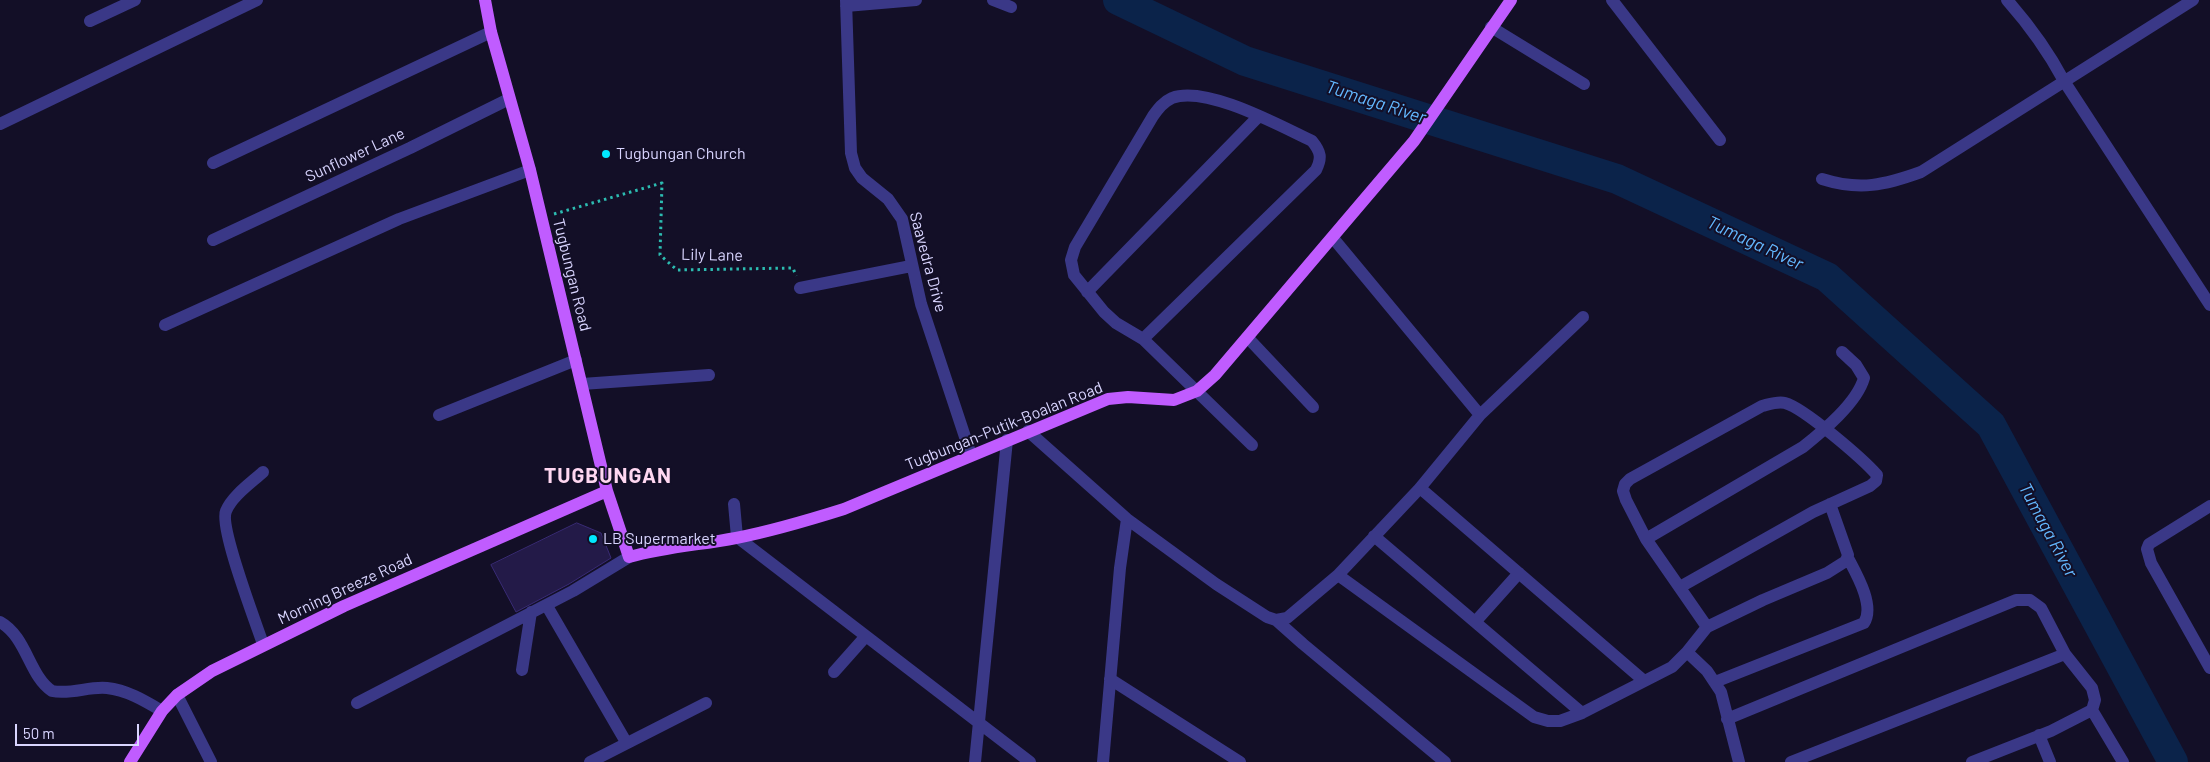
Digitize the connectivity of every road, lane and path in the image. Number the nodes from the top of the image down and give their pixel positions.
1 (135, 0) edge
2 (257, 0) edge
3 (485, 0) edge
4 (916, 0) edge
5 (993, 0) edge
6 (1510, 0) edge
7 (1612, 0) edge
8 (2007, 0) edge
9 (2193, 0) edge
10 (846, 3) edge
11 (1011, 7) dead end
12 (90, 22) dead end
13 (1491, 27) junction
14 (491, 32) junction
15 (2064, 81) junction
16 (1584, 84) dead end
17 (509, 99) junction
18 (1258, 117) junction
19 (0, 124) edge
20 (1720, 140) dead end
21 (213, 162) dead end
22 (530, 170) junction
23 (1822, 179) dead end
24 (541, 217) junction
25 (1333, 238) junction
26 (213, 240) dead end
27 (911, 266) junction
28 (800, 288) joint
29 (1087, 292) junction
30 (2210, 305) edge
31 (1583, 317) dead end
32 (164, 324) dead end
33 (1248, 338) junction
34 (1143, 339) junction
35 (1842, 352) dead end
36 (576, 360) junction
37 (709, 375) dead end
38 (582, 384) junction
39 (1197, 391) junction
40 (1313, 408) dead end
41 (439, 415) dead end
42 (1480, 415) junction
43 (1824, 430) junction
44 (1028, 431) junction
45 (1006, 440) junction
46 (1252, 444) dead end
47 (971, 455) junction
48 (263, 472) dead end
49 (1420, 488) junction
50 (607, 491) junction
51 (734, 504) dead end
52 (1830, 504) junction
53 (2210, 506) edge
54 (1127, 518) junction
55 (1374, 536) junction
56 (737, 537) junction
57 (1646, 539) junction
58 (629, 557) junction
59 (1848, 558) junction
60 (1518, 573) junction
61 (1338, 575) junction
62 (1680, 587) junction
63 (547, 606) junction
64 (531, 612) junction
65 (1276, 620) junction
66 (1476, 621) junction
67 (0, 622) edge
68 (1707, 628) junction
69 (866, 636) junction
70 (263, 644) junction
71 (1688, 652) junction
72 (2065, 654) junction
73 (2209, 663) edge
74 (522, 670) dead end
75 (834, 672) dead end
76 (1110, 679) junction
77 (1643, 680) junction
78 (1715, 682) junction
79 (177, 695) junction
80 (357, 703) dead end
81 (706, 703) dead end
82 (2092, 710) junction
83 (162, 711) junction
84 (1582, 712) junction
85 (1727, 719) junction
86 (978, 722) junction
87 (2039, 735) junction
88 (626, 742) junction
89 (130, 762) edge
90 (210, 762) edge
91 (590, 762) edge
92 (975, 762) edge
93 (1030, 762) edge
94 (1103, 762) edge
95 (1240, 762) edge
96 (1446, 762) edge
97 (1739, 762) edge
98 (1791, 762) edge
99 (1972, 762) edge
100 (2050, 762) edge
101 (2123, 762) edge

1 - 12 street
2 - 19 street
3 - 14 main road, Tugbungan Road
4 - 10 street
5 - 11 street
6 - 13 main road, Tugbungan-Putik-Boalan Road
7 - 20 street
8 - 15 street
9 - 15 street
10 - 27 street, Saavedra Drive
13 - 16 street
13 - 25 main road, Tugbungan-Putik-Boalan Road
14 - 17 main road, Tugbungan Road
14 - 21 street
15 - 23 street
15 - 30 street
17 - 22 main road, Tugbungan Road
17 - 26 street, Sunflower Lane
18 - 29 street
18 - 29 street
18 - 34 street
22 - 24 main road, Tugbungan Road
22 - 32 street
24 - 28 path, Lily Lane
24 - 36 main road, Tugbungan Road
25 - 33 main road, Tugbungan-Putik-Boalan Road
25 - 42 street
27 - 28 street
27 - 47 street, Saavedra Drive
29 - 34 street
31 - 42 street
33 - 39 main road, Tugbungan-Putik-Boalan Road
33 - 40 street
34 - 39 street
35 - 43 street
36 - 38 main road, Tugbungan Road
36 - 41 street
37 - 38 street
38 - 50 main road, Tugbungan Road
39 - 44 main road, Tugbungan-Putik-Boalan Road
39 - 46 street
42 - 49 street
43 - 52 street
43 - 57 street
43 - 57 street
44 - 45 main road, Tugbungan-Putik-Boalan Road
44 - 54 street
45 - 47 main road, Tugbungan-Putik-Boalan Road
45 - 86 street
47 - 56 main road, Tugbungan-Putik-Boalan Road
48 - 70 street
49 - 55 street
49 - 60 street
50 - 58 main road, Tugbungan Road
50 - 70 main road, Morning Breeze Road
51 - 56 street
52 - 59 street
52 - 62 street
53 - 73 street
54 - 65 street
54 - 76 street
55 - 61 street
55 - 66 street
56 - 58 main road, Tugbungan-Putik-Boalan Road
56 - 69 street
57 - 62 street
58 - 63 street
59 - 68 street
59 - 78 street
60 - 66 street
60 - 77 street
61 - 65 street
61 - 84 street
62 - 68 street
63 - 64 street
63 - 88 street
64 - 74 street
64 - 80 street
65 - 96 street
66 - 84 street
67 - 83 street
68 - 71 street
69 - 75 street
69 - 86 street
70 - 79 main road, Morning Breeze Road
71 - 77 street
71 - 78 street
72 - 82 street
72 - 85 street
72 - 98 street
76 - 94 street
76 - 95 street
77 - 84 street
78 - 85 street
79 - 83 main road, Morning Breeze Road
79 - 90 street
81 - 88 street
82 - 87 street
82 - 101 street
83 - 89 main road, Morning Breeze Road
85 - 97 street
86 - 92 street
86 - 93 street
87 - 99 street
87 - 100 street
88 - 91 street

